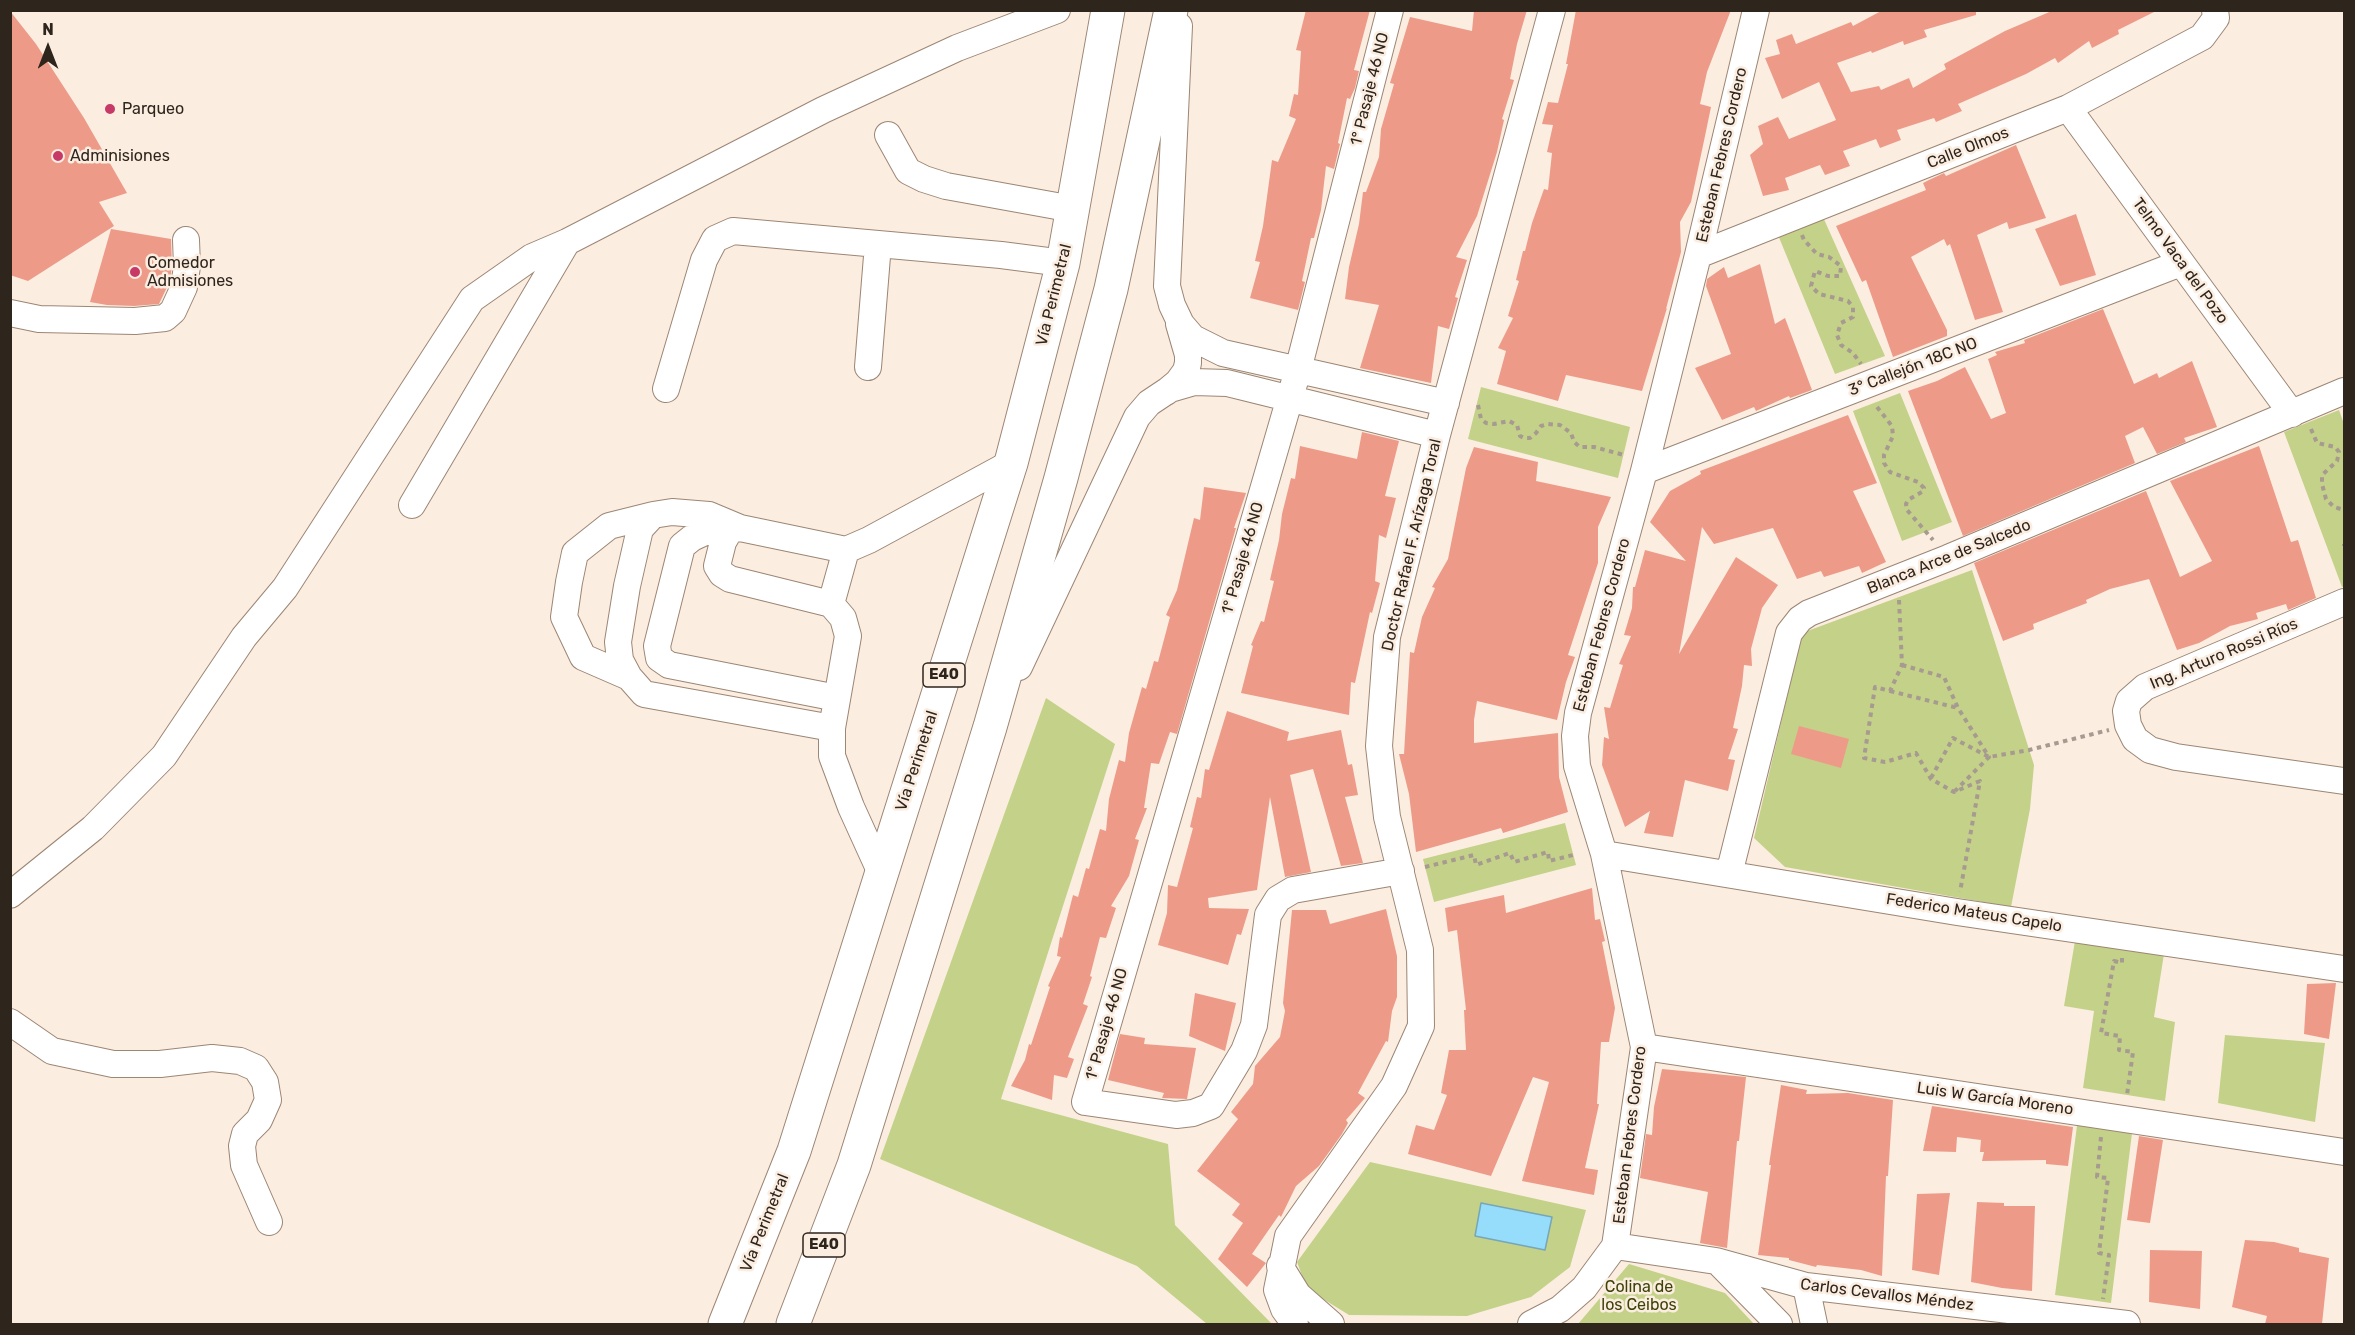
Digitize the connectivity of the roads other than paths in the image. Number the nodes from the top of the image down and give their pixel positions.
1 (1057, 10) edge
2 (1108, 10) edge
3 (1171, 10) edge
4 (1179, 10) edge
5 (1390, 10) edge
6 (1552, 10) edge
7 (1756, 10) edge
8 (2216, 10) edge
9 (2068, 108) junction
10 (888, 135) dead end
11 (1073, 209) junction
12 (186, 240) dead end
13 (567, 242) junction
14 (878, 244) junction
15 (1698, 255) junction
16 (2181, 262) junction
17 (1063, 263) junction
18 (1174, 310) junction
19 (10, 313) edge
20 (868, 367) dead end
21 (1298, 370) junction
22 (666, 389) dead end
23 (2344, 391) edge
24 (1161, 396) junction
25 (1289, 399) junction
26 (1446, 403) junction
27 (2300, 418) junction
28 (1437, 435) junction
29 (1011, 463) junction
30 (1644, 471) junction
31 (412, 505) dead end
32 (653, 515) junction
33 (735, 529) junction
34 (846, 550) junction
35 (2344, 602) edge
36 (831, 604) junction
37 (629, 676) junction
38 (837, 698) junction
39 (990, 727) junction
40 (832, 728) junction
41 (2344, 781) edge
42 (1604, 854) junction
43 (1413, 869) junction
44 (881, 873) junction
45 (1729, 874) junction
46 (10, 895) edge
47 (2344, 969) edge
48 (10, 1023) edge
49 (1644, 1047) junction
50 (2344, 1152) edge
51 (269, 1222) dead end
52 (1615, 1246) junction
53 (1716, 1261) junction
54 (1280, 1266) junction
55 (1806, 1286) junction
56 (725, 1324) edge
57 (793, 1324) edge
58 (1295, 1324) edge
59 (1331, 1324) edge
60 (1531, 1324) edge
61 (1779, 1324) edge
62 (1814, 1324) edge
63 (2127, 1324) edge

1 - 13 street
2 - 11 highway, Vía Perimetral / E40
3 - 39 highway, E40
4 - 18 street
5 - 21 street, 1° Pasaje 46 NO
6 - 26 street, Doctor Rafael F. Arízaga Toral
7 - 15 street, Esteban Febres Cordero
8 - 9 street, Calle Olmos
9 - 15 street, Calle Olmos
9 - 16 street, Telmo Vaca del Pozo
10 - 11 street
11 - 17 highway, Vía Perimetral / E40
12 - 19 street
13 - 31 street
13 - 46 street
14 - 17 street
14 - 20 street
14 - 22 street
15 - 30 street, Esteban Febres Cordero
16 - 27 street, Telmo Vaca del Pozo
16 - 30 street, 3° Callejón 18C NO
17 - 29 highway, Vía Perimetral / E40
18 - 21 street
18 - 24 street
21 - 25 street, 1° Pasaje 46 NO
21 - 26 street
23 - 27 street, Blanca Arce de Salcedo
24 - 25 street
24 - 39 street
25 - 28 street
25 - 43 street, 1° Pasaje 46 NO
26 - 28 street, Doctor Rafael F. Arízaga Toral
27 - 45 street, Blanca Arce de Salcedo
28 - 43 street, Doctor Rafael F. Arízaga Toral
29 - 34 street
29 - 44 highway, Vía Perimetral / E40
30 - 42 street, Esteban Febres Cordero
32 - 33 street
32 - 37 street
32 - 37 street
33 - 34 street
33 - 36 street
33 - 38 street
34 - 36 street
35 - 41 street, Ing. Arturo Rossi Ríos
36 - 38 street
37 - 40 street
38 - 40 street
39 - 57 highway, E40
40 - 44 street
42 - 45 street, Federico Mateus Capelo
42 - 49 street, Esteban Febres Cordero
43 - 54 street, Doctor Rafael F. Arízaga Toral
44 - 56 highway, Vía Perimetral / E40
45 - 47 street, Federico Mateus Capelo
48 - 51 street
49 - 50 street, Luis W García Moreno
49 - 52 street, Esteban Febres Cordero
52 - 53 street, Carlos Cevallos Méndez
52 - 60 street
53 - 55 street, Carlos Cevallos Méndez
53 - 61 street
54 - 58 street, Doctor Rafael F. Arízaga Toral
54 - 59 street
55 - 62 street
55 - 63 street, Carlos Cevallos Méndez

